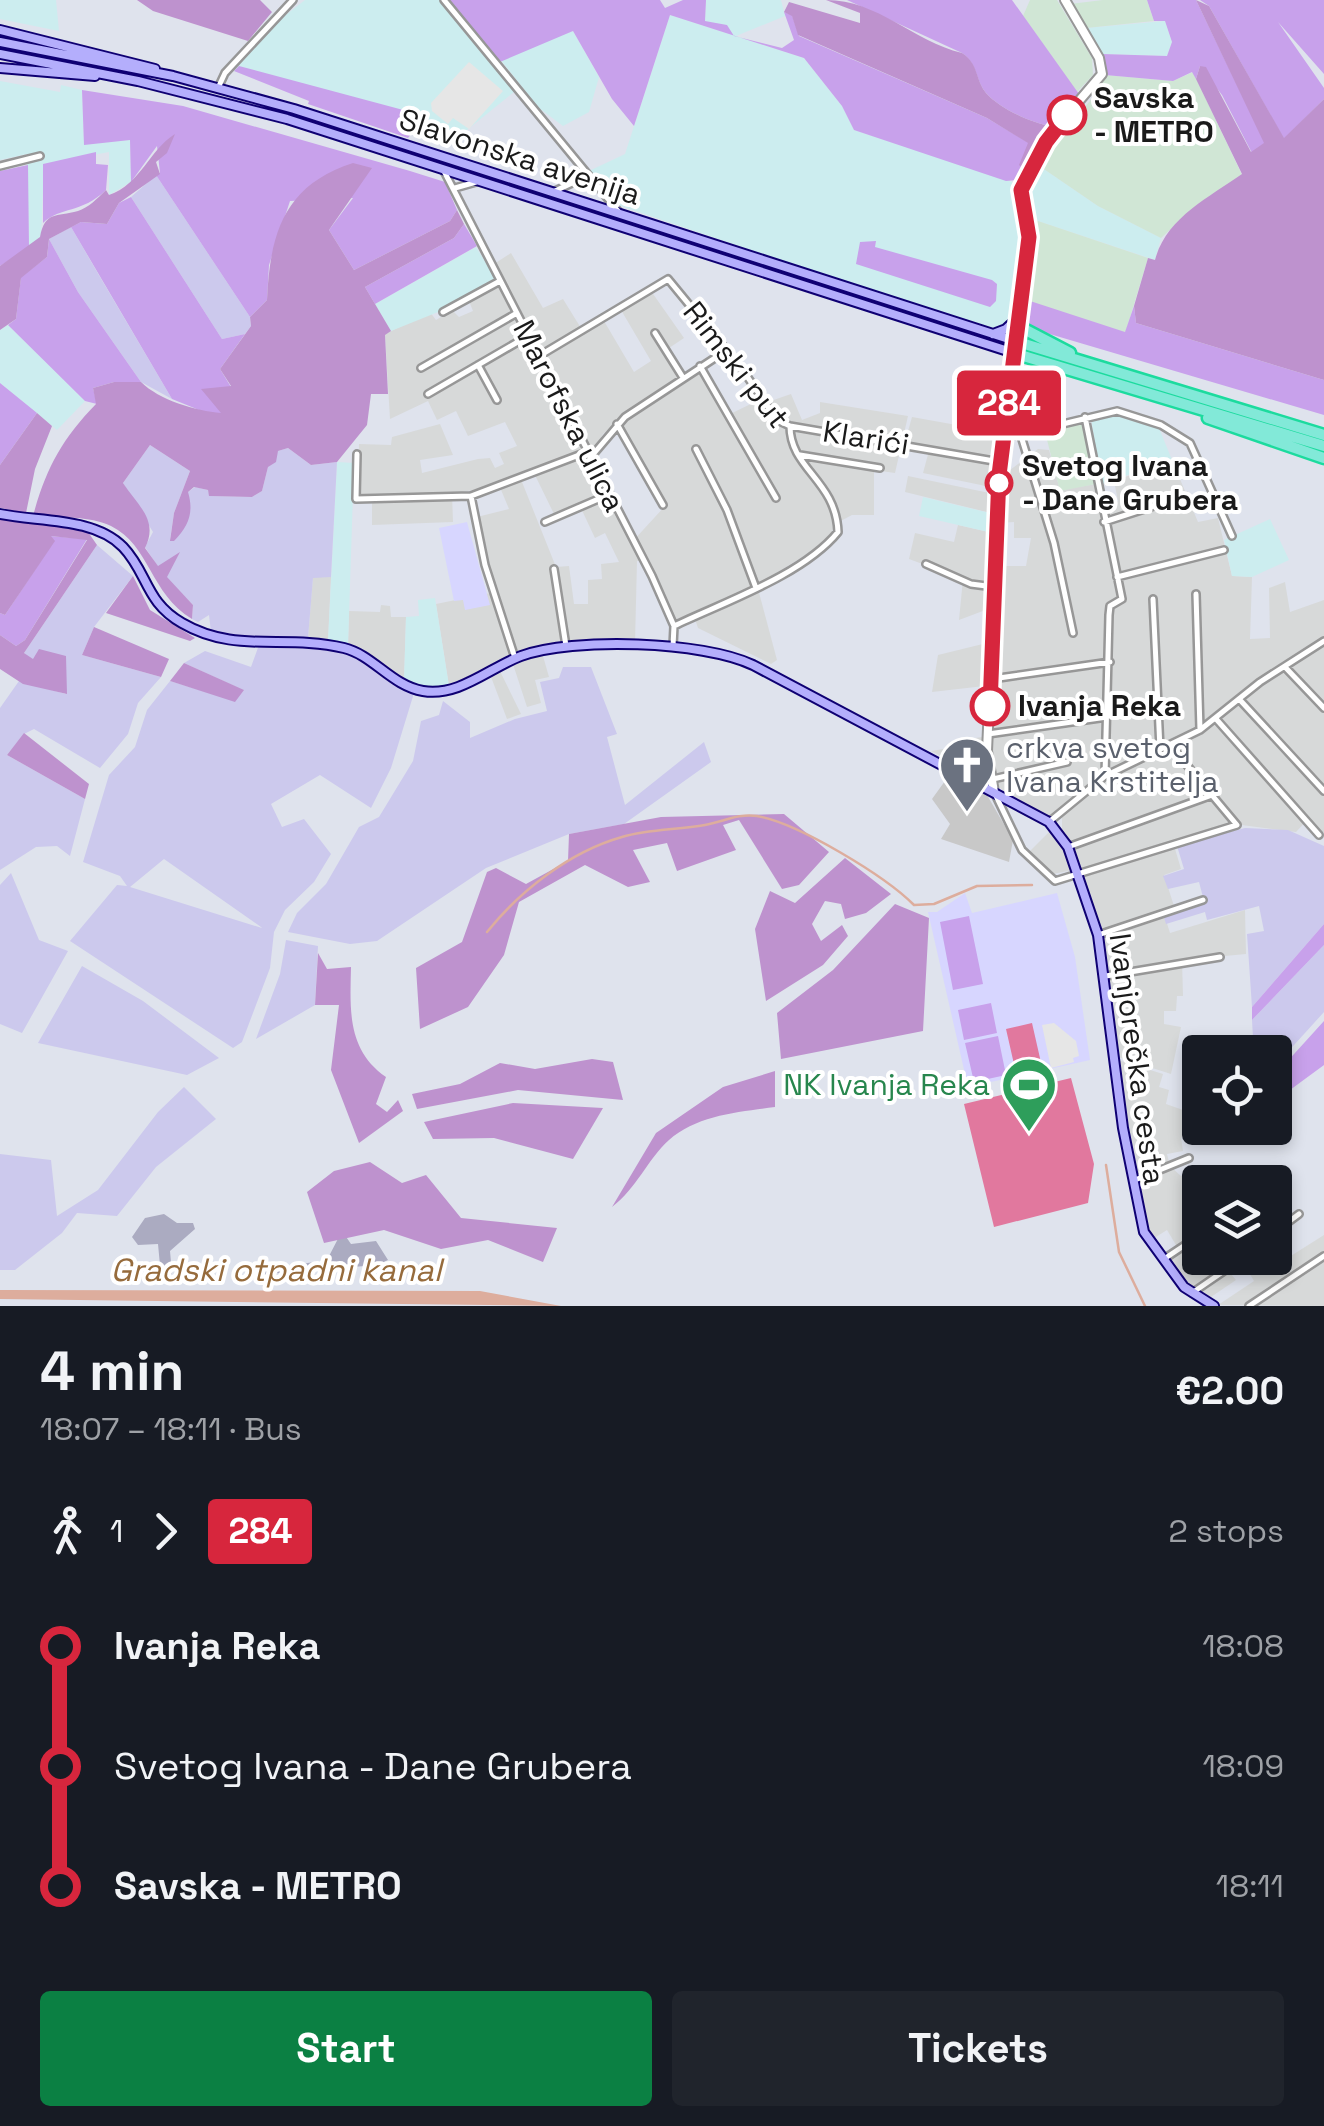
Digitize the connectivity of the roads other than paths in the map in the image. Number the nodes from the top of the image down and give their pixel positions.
1 (293, 0) edge
2 (444, 0) edge
3 (1065, 0) edge
4 (0, 30) edge
5 (0, 42) edge
6 (0, 54) edge
7 (0, 68) edge
8 (109, 75) junction
9 (173, 76) junction
10 (218, 88) junction
11 (40, 156) dead end
12 (0, 166) edge
13 (440, 167) junction
14 (587, 176) junction
15 (487, 182) junction
16 (455, 188) junction
17 (555, 191) junction
18 (620, 213) junction
19 (500, 281) junction
20 (444, 312) dead end
21 (517, 314) junction
22 (1020, 321) junction
23 (655, 334) dead end
24 (992, 334) junction
25 (528, 336) junction
26 (1018, 348) junction
27 (726, 350) junction
28 (539, 356) junction
29 (1078, 360) junction
30 (478, 365) junction
31 (700, 366) junction
32 (421, 368) dead end
33 (682, 376) junction
34 (428, 394) dead end
35 (496, 400) dead end
36 (1186, 405) junction
37 (1085, 417) junction
38 (618, 424) junction
39 (790, 426) junction
40 (1324, 435) edge
41 (1021, 436) junction
42 (1004, 438) junction
43 (1324, 446) edge
44 (696, 449) dead end
45 (356, 454) dead end
46 (797, 454) junction
47 (588, 455) junction
48 (1324, 458) edge
49 (1000, 462) junction
50 (880, 468) dead end
51 (610, 494) junction
52 (471, 496) junction
53 (1185, 496) dead end
54 (776, 498) dead end
55 (662, 505) dead end
56 (0, 514) edge
57 (545, 522) dead end
58 (1104, 522) junction
59 (1232, 536) dead end
60 (1224, 550) dead end
61 (926, 564) dead end
62 (554, 568) dead end
63 (1117, 577) junction
64 (994, 587) junction
65 (756, 588) junction
66 (1196, 594) dead end
67 (1153, 599) dead end
68 (674, 626) junction
69 (1073, 633) dead end
70 (1324, 642) edge
71 (673, 646) junction
72 (567, 649) junction
73 (516, 658) junction
74 (1110, 662) junction
75 (1286, 667) junction
76 (992, 678) junction
77 (1240, 700) junction
78 (1324, 708) edge
79 (1107, 717) junction
80 (1217, 720) junction
81 (1200, 730) junction
82 (988, 734) junction
83 (1170, 745) junction
84 (1160, 749) junction
85 (1067, 762) dead end
86 (1105, 776) junction
87 (990, 779) junction
88 (1324, 791) edge
89 (994, 792) junction
90 (1215, 794) junction
91 (1049, 822) junction
92 (1319, 835) dead end
93 (1068, 848) junction
94 (1077, 874) junction
95 (1202, 900) dead end
96 (1098, 935) junction
97 (1220, 957) dead end
98 (1106, 976) junction
99 (1190, 1158) dead end
100 (1132, 1181) junction
101 (1299, 1214) dead end
102 (1292, 1219) edge
103 (1182, 1246) edge
104 (1324, 1256) edge
105 (1161, 1261) junction
106 (1218, 1275) edge
107 (1192, 1293) junction
108 (1214, 1306) edge
109 (1248, 1306) edge

1 - 10 street
2 - 14 street
3 - 22 street
4 - 9 main road
5 - 9 main road, Slavonska avenija
6 - 8 main road, Slavonska avenija
7 - 8 main road
8 - 13 main road, Slavonska avenija
9 - 10 main road, Slavonska avenija
10 - 17 main road, Slavonska avenija
11 - 12 street
13 - 15 main road, Slavonska avenija
13 - 16 street, Marofska ulica
14 - 17 street
14 - 18 street
15 - 16 street
15 - 26 main road, Slavonska avenija
16 - 19 street, Marofska ulica
17 - 18 main road, Slavonska avenija
18 - 24 main road, Slavonska avenija
19 - 20 street
19 - 21 street, Marofska ulica
21 - 25 street, Marofska ulica
21 - 32 street
22 - 24 main road
22 - 26 street
22 - 29 highway
23 - 33 street
24 - 26 main road, Slavonska avenija
25 - 28 street, Marofska ulica
25 - 30 street
26 - 29 highway
26 - 36 highway
26 - 42 street
27 - 28 street, Rimski put
27 - 31 street
27 - 39 street, Rimski put
28 - 47 street, Marofska ulica
29 - 40 highway
30 - 34 street
30 - 35 street
31 - 33 street
31 - 54 street
33 - 38 street
36 - 43 highway
36 - 48 highway
37 - 41 street
37 - 58 street
37 - 59 street
38 - 47 street
38 - 55 street
39 - 46 street, Rimski put
39 - 49 street, Klarići
41 - 42 street
41 - 69 street
42 - 49 street
44 - 65 street
45 - 52 street
46 - 50 street, Rimski put
46 - 65 street, Rimski put
47 - 51 street, Marofska ulica
47 - 52 street
49 - 64 street
51 - 57 street
51 - 68 street, Marofska ulica
52 - 73 street
53 - 58 street
56 - 73 main road, Ivanjorečka cesta
58 - 63 street
60 - 63 street
61 - 64 street
62 - 72 street
63 - 74 street
64 - 76 street
65 - 68 street, Rimski put
66 - 81 street
67 - 84 street
68 - 71 street, Marofska ulica
70 - 75 street
71 - 72 main road, Ivanjorečka cesta
71 - 89 main road, Ivanjorečka cesta
72 - 73 main road, Ivanjorečka cesta
74 - 76 street
74 - 79 street
75 - 77 street
75 - 78 street
76 - 82 street
77 - 80 street
77 - 88 street
79 - 82 street
79 - 86 street
80 - 81 street
80 - 92 street
81 - 83 street
82 - 87 street
83 - 84 street
83 - 90 street
84 - 86 street
85 - 87 street
86 - 91 street
87 - 89 street
89 - 91 main road, Ivanjorečka cesta
89 - 94 street
90 - 93 street
90 - 94 street
91 - 93 main road, Ivanjorečka cesta
93 - 94 main road, Ivanjorečka cesta
94 - 96 main road, Ivanjorečka cesta
95 - 96 street
96 - 98 main road, Ivanjorečka cesta
97 - 98 street
98 - 100 main road, Ivanjorečka cesta
99 - 100 street
100 - 105 main road, Ivanjorečka cesta
101 - 102 street
103 - 105 street
104 - 109 street
105 - 107 main road, Ivanjorečka cesta
106 - 107 street
107 - 108 main road, Ivanjorečka cesta

